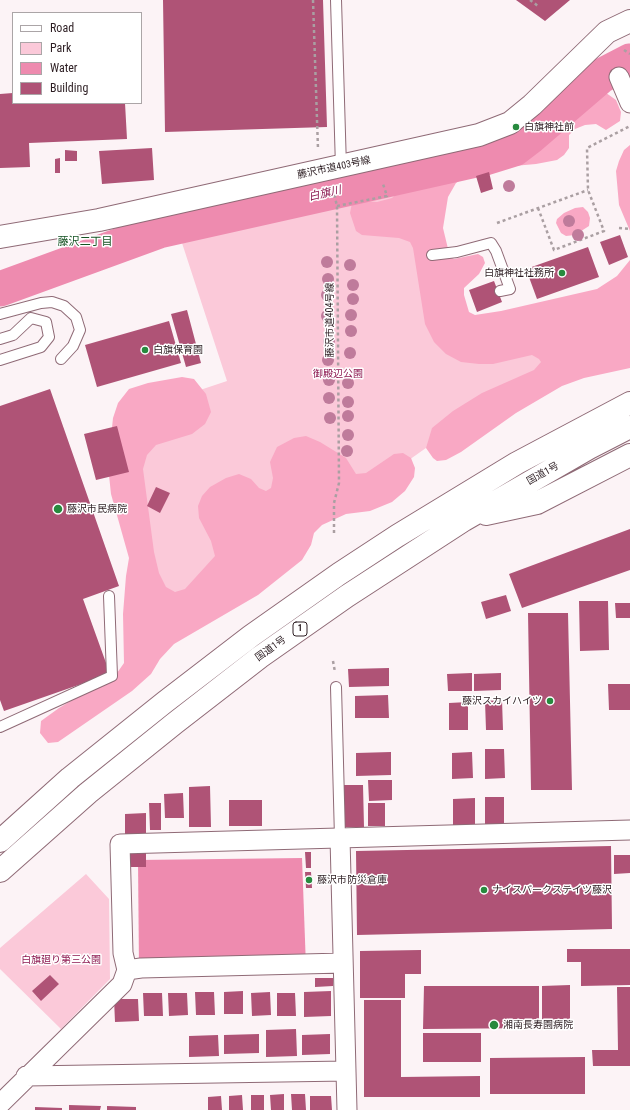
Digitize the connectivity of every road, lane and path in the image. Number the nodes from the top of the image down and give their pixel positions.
1 (313, 0) edge
2 (336, 0) edge
3 (530, 0) edge
4 (538, 6) dead end
5 (630, 21) edge
6 (624, 50) dead end
7 (630, 54) edge
8 (618, 77) dead end
9 (630, 103) edge
10 (630, 126) edge
11 (318, 155) dead end
12 (341, 167) junction
13 (384, 184) dead end
14 (333, 188) dead end
15 (588, 190) junction
16 (337, 206) junction
17 (538, 208) junction
18 (497, 223) dead end
19 (620, 228) dead end
20 (630, 229) edge
21 (0, 237) edge
22 (432, 255) dead end
23 (500, 291) dead end
24 (0, 314) edge
25 (0, 339) edge
26 (61, 359) dead end
27 (0, 360) edge
28 (630, 403) edge
29 (630, 427) edge
30 (630, 455) edge
31 (464, 520) junction
32 (334, 533) dead end
33 (109, 596) dead end
34 (336, 687) dead end
35 (0, 727) edge
36 (630, 830) edge
37 (340, 838) junction
38 (0, 841) edge
39 (0, 871) edge
40 (343, 962) junction
41 (126, 970) junction
42 (346, 1071) junction
43 (26, 1076) junction
44 (0, 1104) edge
45 (347, 1110) edge

1 - 11 path
2 - 12 lane
3 - 4 path
5 - 12 main road, 藤沢市道403号線
6 - 7 path
8 - 9 street
10 - 15 path
12 - 21 main road, 藤沢市道403号線
13 - 16 path
14 - 16 path, 藤沢市道404号線
15 - 17 path
15 - 17 path
16 - 32 path, 藤沢市道404号線
17 - 18 path
19 - 20 path
22 - 23 lane
24 - 26 lane
25 - 27 lane
28 - 38 main road, 1
29 - 31 main road, 国道1号 / 1
30 - 31 main road
31 - 39 main road, 国道1号 / 1
33 - 35 lane
34 - 37 lane
36 - 37 street
37 - 40 street
37 - 41 street
40 - 41 street
40 - 42 street
41 - 43 street
42 - 43 street
42 - 45 street
43 - 44 street

